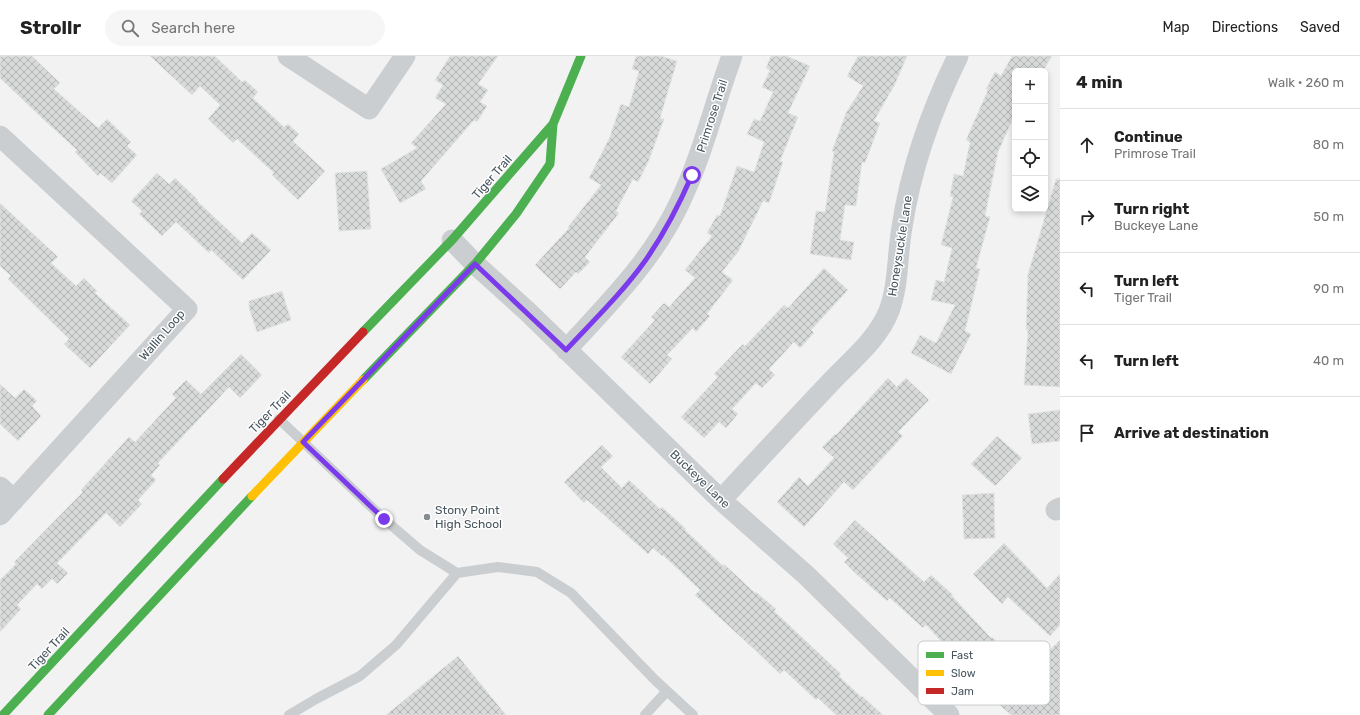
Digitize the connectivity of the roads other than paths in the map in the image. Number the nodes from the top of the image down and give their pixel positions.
1 (288, 56) edge
2 (405, 56) edge
3 (581, 56) edge
4 (732, 56) edge
5 (958, 56) edge
6 (553, 124) junction
7 (0, 136) edge
8 (452, 240) junction
9 (475, 264) junction
10 (566, 350) junction
11 (279, 419) junction
12 (303, 442) junction
13 (721, 500) junction
14 (5, 501) edge
15 (457, 573) junction
16 (918, 685) edge
17 (667, 691) junction
18 (939, 705) edge
19 (3, 715) edge
20 (48, 715) edge
21 (289, 715) edge
22 (645, 715) edge
23 (693, 715) edge
24 (949, 715) edge

1 - 2 street
3 - 6 street, Tiger Trail
4 - 10 street, Primrose Trail
5 - 13 street, Honeysuckle Lane
6 - 8 street, Tiger Trail
6 - 9 street, Tiger Trail
7 - 14 street, Wallin Loop
8 - 9 street, Buckeye Lane
8 - 11 street, Tiger Trail
9 - 10 street, Buckeye Lane
9 - 12 street, Tiger Trail
10 - 13 street, Buckeye Lane
11 - 12 lane
11 - 19 street, Tiger Trail
12 - 15 lane
12 - 20 street, Tiger Trail
13 - 16 street, Buckeye Lane
15 - 17 lane
15 - 21 lane
17 - 22 lane
17 - 23 lane
18 - 24 street, Buckeye Lane

